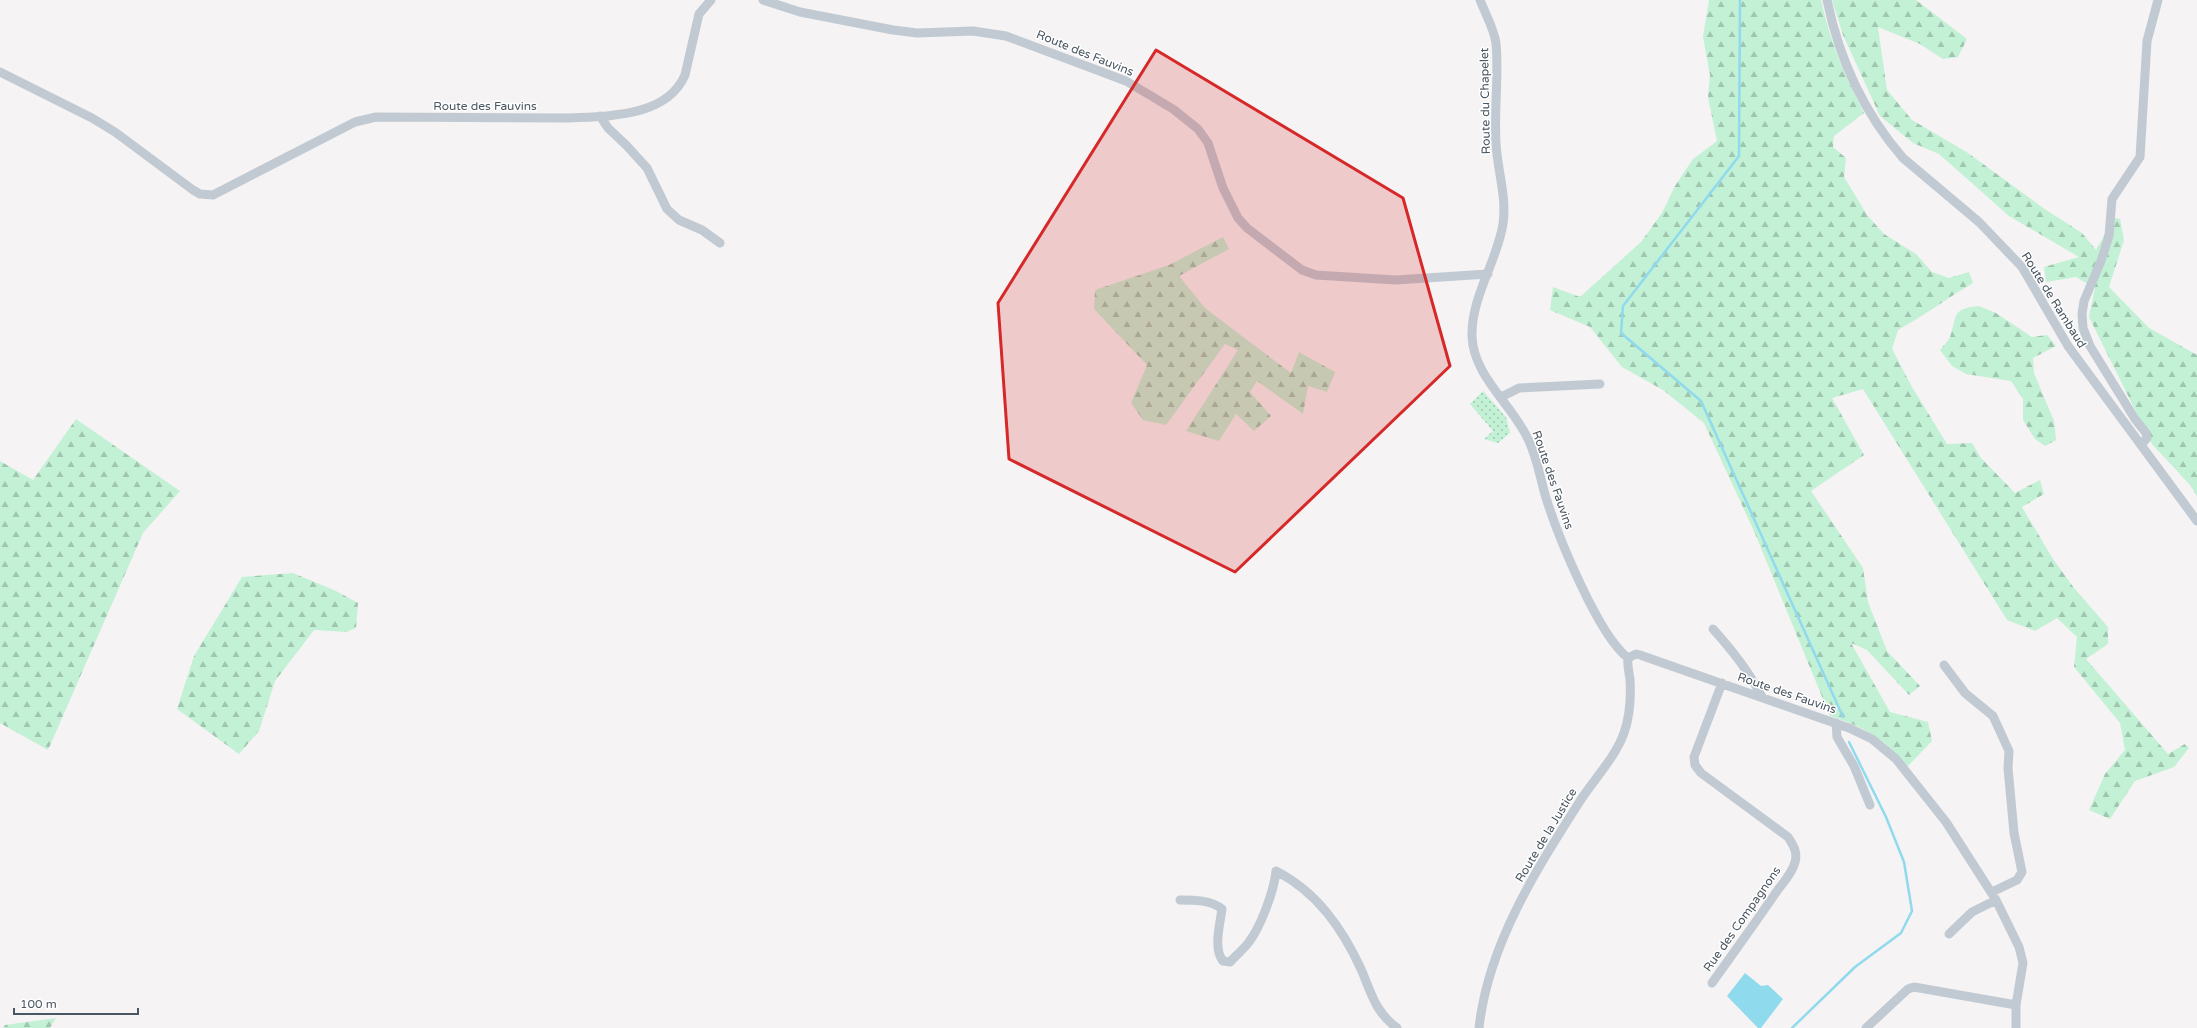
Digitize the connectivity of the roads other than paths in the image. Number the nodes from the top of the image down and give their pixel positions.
1 (711, 0) edge
2 (763, 0) edge
3 (1480, 0) edge
4 (1827, 0) edge
5 (2158, 0) edge
6 (0, 72) edge
7 (600, 116) junction
8 (720, 243) dead end
9 (1488, 274) junction
10 (1600, 384) dead end
11 (1501, 397) junction
12 (2141, 446) junction
13 (2197, 521) edge
14 (1713, 629) dead end
15 (1628, 658) junction
16 (1944, 665) dead end
17 (1722, 683) junction
18 (1762, 697) junction
19 (1836, 723) junction
20 (1870, 805) dead end
21 (1994, 896) junction
22 (1180, 900) dead end
23 (1949, 934) dead end
24 (1712, 982) dead end
25 (2016, 1005) junction
26 (1397, 1028) edge
27 (1479, 1028) edge
28 (1866, 1028) edge
29 (2016, 1028) edge

1 - 7 street, Route des Fauvins
2 - 9 street, Route des Fauvins
3 - 9 street, Route du Chapelet
4 - 12 street, Route de Rambaud
5 - 12 street
6 - 7 street, Route des Fauvins
7 - 8 street
9 - 11 street, Route des Fauvins
10 - 11 street
11 - 15 street, Route des Fauvins
12 - 13 street, Route de Rambaud
14 - 18 street
15 - 17 street, Route des Fauvins
15 - 27 street, Route de la Justice
16 - 21 street
17 - 18 street, Route des Fauvins
17 - 24 street, Rue des Compagnons
18 - 19 street, Route des Fauvins
19 - 20 street
19 - 21 street, Route des Fauvins
21 - 23 street
21 - 25 street, Route des Fauvins
22 - 26 street
25 - 28 street
25 - 29 street, Route des Fauvins

